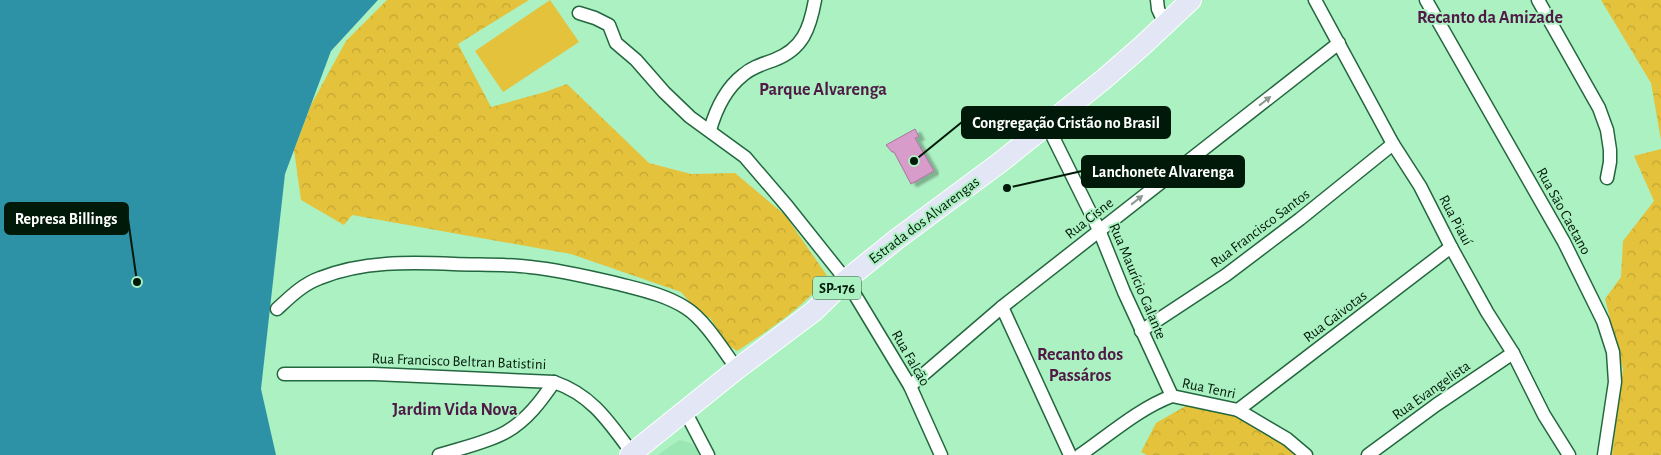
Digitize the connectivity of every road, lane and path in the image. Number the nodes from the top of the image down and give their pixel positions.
1 (815, 0) edge
2 (1157, 0) edge
3 (1191, 0) edge
4 (1315, 0) edge
5 (1426, 0) edge
6 (1538, 0) edge
7 (579, 12) dead end
8 (1165, 24) junction
9 (1340, 43) junction
10 (1047, 125) junction
11 (710, 130) junction
12 (1393, 144) junction
13 (1607, 178) dead end
14 (1099, 230) junction
15 (1451, 247) junction
16 (846, 280) junction
17 (1002, 307) junction
18 (277, 309) dead end
19 (1141, 332) junction
20 (1513, 353) junction
21 (737, 368) junction
22 (284, 374) dead end
23 (554, 382) junction
24 (910, 386) junction
25 (1172, 396) junction
26 (685, 410) junction
27 (1238, 410) junction
28 (631, 454) edge
29 (439, 455) edge
30 (708, 455) edge
31 (941, 455) edge
32 (1070, 455) edge
33 (1080, 455) edge
34 (1306, 455) edge
35 (1368, 455) edge
36 (1569, 455) edge
37 (1604, 455) edge

1 - 11 street
2 - 8 street
3 - 8 main road, Estrada dos Alvarengas / SP-176
4 - 9 street, Rua Piauí
5 - 37 street, Rua São Caetano
6 - 13 street
7 - 11 street, Rua Falcão
8 - 10 main road, Estrada dos Alvarengas / SP-176
9 - 12 street, Rua Piauí
14 -> 9 street, Rua Cisne
10 - 14 street, Rua Maurício Galante
10 - 16 main road, Estrada dos Alvarengas / SP-176
11 - 16 street, Rua Falcão
12 - 15 street, Rua Piauí
12 - 19 street, Rua Francisco Santos
14 - 17 street, Rua Cisne
14 - 19 street, Rua Maurício Galante
15 - 20 street, Rua Piauí
15 - 27 street, Rua Gaivotas
16 - 21 main road, Estrada dos Alvarengas / SP-176
16 - 24 street, Rua Falcão
17 - 24 street, Rua Cisne
17 - 32 street
18 - 21 street
19 - 25 street, Rua Maurício Galante
20 - 35 street, Rua Evangelista
20 - 36 street, Rua Piauí
21 - 26 main road, Estrada dos Alvarengas / SP-176
22 - 23 street, Rua Francisco Beltran Batistini
23 - 28 street, Rua Francisco Beltran Batistini
23 - 29 street
24 - 31 street, Rua Falcão
25 - 27 street, Rua Tenri
25 - 33 street, Rua Tenri
26 - 28 main road, Estrada dos Alvarengas / SP-176
26 - 30 street
27 - 34 street, Rua Tenri

